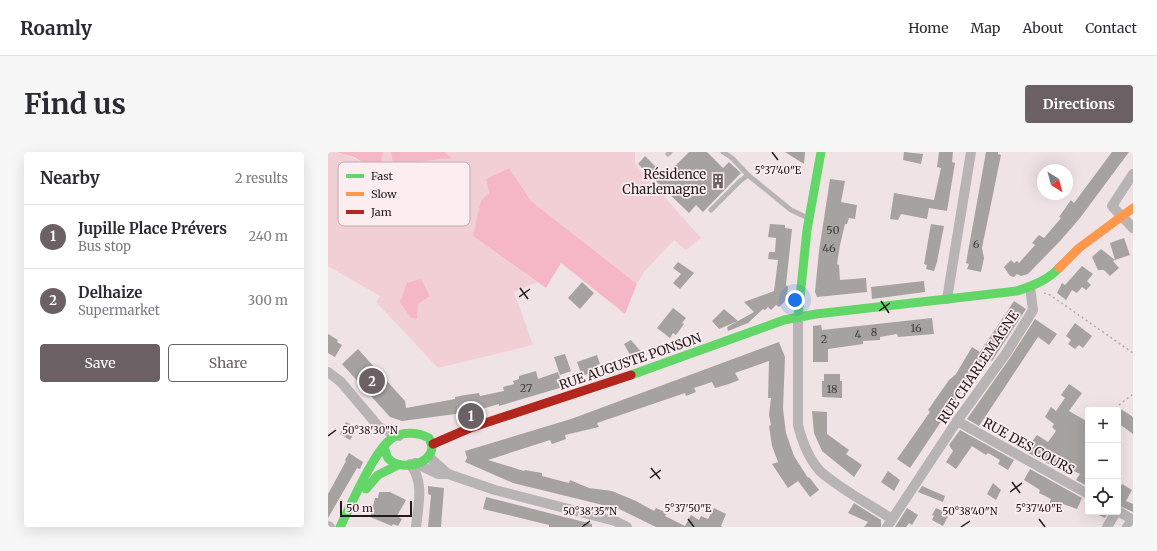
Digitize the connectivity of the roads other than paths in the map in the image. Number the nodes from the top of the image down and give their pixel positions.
1 (723, 152) edge
2 (822, 152) edge
3 (971, 152) edge
4 (1133, 174) edge
5 (748, 176) junction
6 (1133, 208) edge
7 (711, 210) dead end
8 (1121, 216) junction
9 (808, 219) junction
10 (1133, 228) edge
11 (1031, 289) junction
12 (947, 299) junction
13 (798, 317) junction
14 (328, 372) edge
15 (957, 421) junction
16 (380, 427) junction
17 (470, 428) junction
18 (399, 436) junction
19 (427, 436) junction
20 (432, 444) junction
21 (384, 445) junction
22 (429, 457) junction
23 (412, 464) junction
24 (398, 465) junction
25 (448, 474) junction
26 (1085, 492) edge
27 (355, 502) junction
28 (1121, 514) edge
29 (1115, 515) edge
30 (889, 523) edge
31 (340, 527) edge
32 (416, 527) edge
33 (627, 527) edge
34 (1107, 527) edge
35 (1127, 527) edge

1 - 5 lane
2 - 9 street
3 - 12 street
4 - 8 street
5 - 7 lane
5 - 9 lane
6 - 8 street
8 - 10 street
8 - 11 street
9 - 13 street
11 - 12 street, RUE AUGUSTE PONSON
11 - 15 street, RUE CHARLEMAGNE
12 - 13 street, RUE AUGUSTE PONSON
13 - 17 street, RUE AUGUSTE PONSON
13 - 30 street
14 - 16 street
15 - 26 street, RUE DES COURS
15 - 30 street, RUE CHARLEMAGNE
16 - 18 street
16 - 21 street
17 - 19 street, RUE AUGUSTE PONSON
17 - 20 street, RUE AUGUSTE PONSON
18 - 19 street
18 - 21 street
19 - 20 street
20 - 22 street
21 - 24 street
21 - 27 street
22 - 23 street
22 - 25 street
23 - 24 street
23 - 25 street
23 - 32 street
24 - 27 street
25 - 33 street
27 - 31 street
28 - 35 street
29 - 34 street

